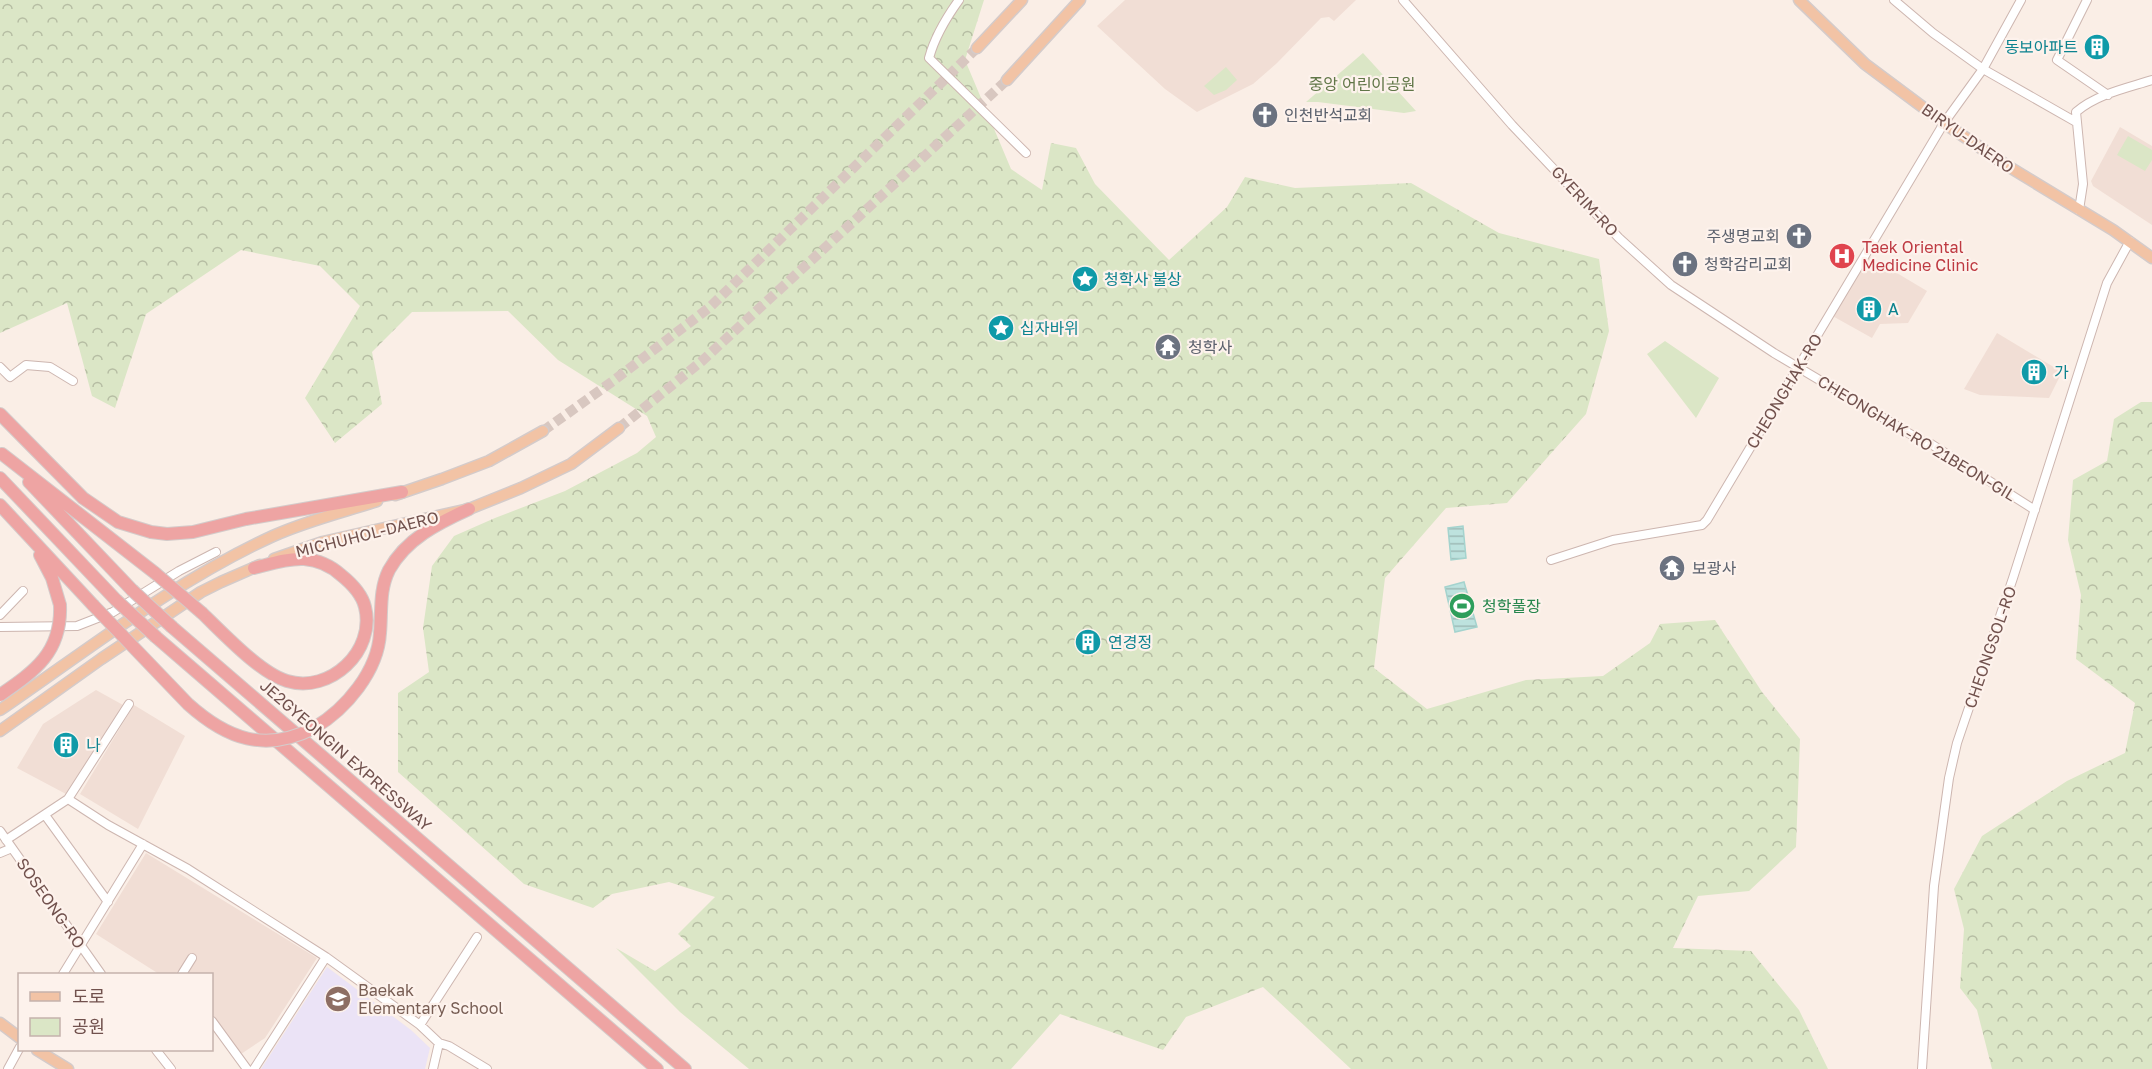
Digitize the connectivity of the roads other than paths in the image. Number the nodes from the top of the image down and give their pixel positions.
1 (959, 0) edge
2 (1022, 0) edge
3 (1080, 0) edge
4 (1403, 0) edge
5 (1799, 0) edge
6 (1894, 0) edge
7 (2021, 0) edge
8 (2087, 0) edge
9 (977, 48) tunnel mouth
10 (1983, 69) junction
11 (1007, 80) tunnel mouth
12 (2152, 80) edge
13 (2108, 94) junction
14 (2076, 122) junction
15 (1944, 123) junction
16 (1026, 153) dead end
17 (2079, 210) junction
18 (2130, 241) junction
19 (2152, 258) edge
20 (1798, 366) junction
21 (0, 368) edge
22 (73, 381) dead end
23 (0, 414) edge
24 (619, 428) tunnel mouth
25 (543, 431) tunnel mouth
26 (1, 453) edge
27 (0, 478) edge
28 (402, 492) junction
29 (0, 505) edge
30 (469, 509) junction
31 (2035, 510) junction
32 (21, 527) junction
33 (216, 552) dead end
34 (1551, 560) dead end
35 (254, 568) junction
36 (24, 591) dead end
37 (0, 615) edge
38 (0, 627) edge
39 (0, 695) edge
40 (129, 704) dead end
41 (0, 710) edge
42 (0, 731) edge
43 (68, 799) junction
44 (45, 814) junction
45 (0, 831) edge
46 (9, 844) junction
47 (143, 844) junction
48 (0, 853) edge
49 (108, 902) junction
50 (477, 937) dead end
51 (81, 945) junction
52 (326, 957) junction
53 (192, 958) dead end
54 (64, 973) edge
55 (100, 973) edge
56 (183, 973) edge
57 (213, 1022) edge
58 (0, 1023) edge
59 (420, 1025) junction
60 (0, 1033) edge
61 (18, 1036) edge
62 (18, 1038) edge
63 (439, 1043) junction
64 (18, 1051) edge
65 (39, 1051) edge
66 (157, 1051) edge
67 (8, 1069) edge
68 (68, 1069) edge
69 (171, 1069) edge
70 (247, 1069) edge
71 (254, 1069) edge
72 (433, 1069) edge
73 (487, 1069) edge
74 (657, 1069) edge
75 (685, 1069) edge
76 (1922, 1069) edge

1 - 16 street
2 - 9 main road
3 - 11 main road
4 - 20 street, GYERIM-RO
5 - 15 main road, BIRYU-DAERO
6 - 10 street
7 - 10 street, CHEONGHAK-RO
8 - 13 street
10 - 14 street
10 - 15 street, CHEONGHAK-RO
12 - 13 street
13 - 14 street
14 - 17 street
15 - 17 main road, BIRYU-DAERO
15 - 20 street, CHEONGHAK-RO
17 - 18 main road, BIRYU-DAERO
18 - 19 main road, BIRYU-DAERO
18 - 31 street, CHEONGSOL-RO
20 - 31 street, CHEONGHAK-RO 21BEON-GIL
20 - 34 street, CHEONGHAK-RO
21 - 22 street
23 - 28 highway
24 - 30 main road, MICHUHOL-DAERO
25 - 28 main road, MICHUHOL-DAERO
26 - 35 highway, bridge
26 - 75 highway, JE2GYEONGIN EXPRESSWAY, bridge
27 - 74 highway, JE2GYEONGIN EXPRESSWAY, bridge
28 - 41 main road, MICHUHOL-DAERO
29 - 32 highway
30 - 32 highway, bridge
30 - 35 main road, MICHUHOL-DAERO
31 - 76 street, CHEONGSOL-RO
32 - 39 highway, bridge
33 - 38 street
35 - 42 main road, MICHUHOL-DAERO
36 - 37 street
40 - 43 street
43 - 44 street
43 - 47 street
44 - 46 street
44 - 49 street
45 - 46 street, SOSEONG-RO
46 - 48 street
46 - 51 street, SOSEONG-RO
47 - 49 street
47 - 52 street
49 - 51 street
50 - 59 street
51 - 54 street
51 - 55 street, SOSEONG-RO
52 - 59 street
52 - 71 street
53 - 56 street
57 - 70 street
58 - 61 main road
59 - 63 street
60 - 62 main road
63 - 72 street
63 - 73 street
64 - 67 street
65 - 68 main road
66 - 69 street

